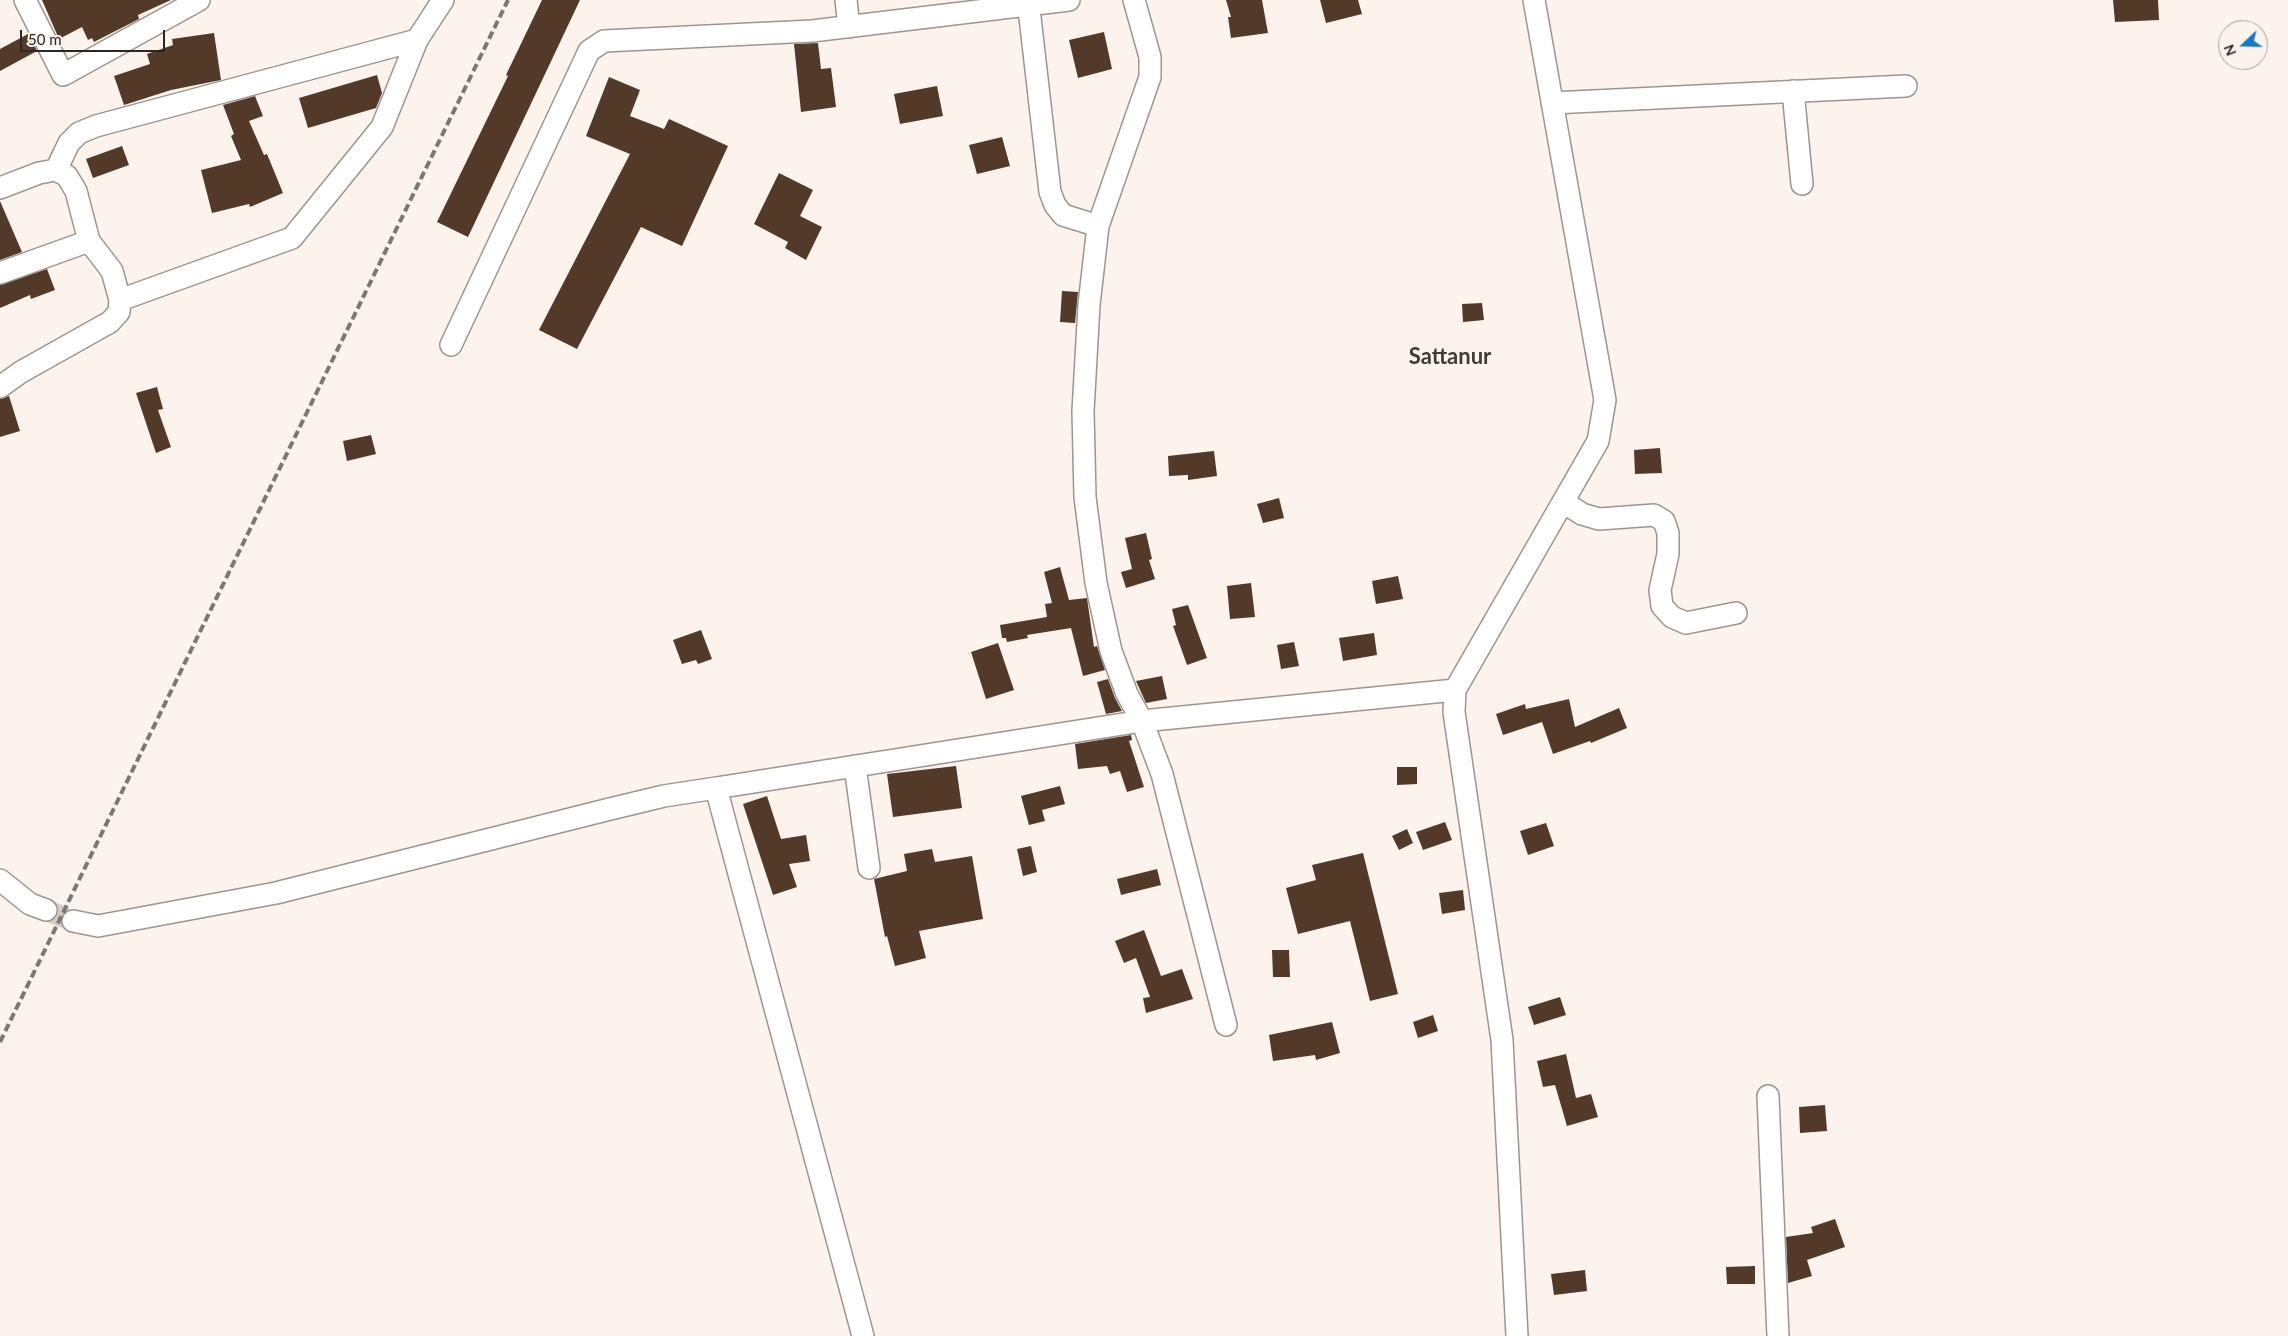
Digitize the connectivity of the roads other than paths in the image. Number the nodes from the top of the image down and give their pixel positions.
1 (25, 0) edge
2 (199, 0) edge
3 (443, 0) edge
4 (846, 0) edge
5 (1069, 0) edge
6 (1134, 0) edge
7 (1534, 0) edge
8 (1028, 2) edge
9 (850, 27) junction
10 (417, 40) junction
11 (1906, 86) dead end
12 (1793, 91) junction
13 (1552, 102) junction
14 (56, 170) junction
15 (1802, 184) dead end
16 (0, 188) edge
17 (1098, 226) junction
18 (89, 241) junction
19 (0, 273) edge
20 (120, 300) junction
21 (451, 345) dead end
22 (0, 387) edge
23 (1563, 502) junction
24 (1736, 613) dead end
25 (1455, 690) junction
26 (1142, 721) junction
27 (855, 766) junction
28 (716, 788) junction
29 (869, 868) dead end
30 (0, 880) edge
31 (46, 910) tunnel mouth
32 (73, 921) tunnel mouth
33 (1226, 1025) dead end
34 (1768, 1096) dead end
35 (863, 1336) edge
36 (1517, 1336) edge
37 (1778, 1336) edge

1 - 2 street
3 - 10 street
4 - 9 street
5 - 8 street
6 - 17 street
7 - 13 street
8 - 9 street
8 - 17 street
9 - 21 street
10 - 14 street
10 - 20 street
11 - 12 street
12 - 13 street
12 - 15 street
13 - 23 street
14 - 16 street
14 - 18 street
17 - 26 street
18 - 19 street
18 - 20 street
20 - 22 street
23 - 24 street
23 - 25 street
25 - 26 street
25 - 36 street
26 - 27 street
26 - 33 street
27 - 28 street
27 - 29 street
28 - 32 street
28 - 35 street
30 - 31 street
34 - 37 street

